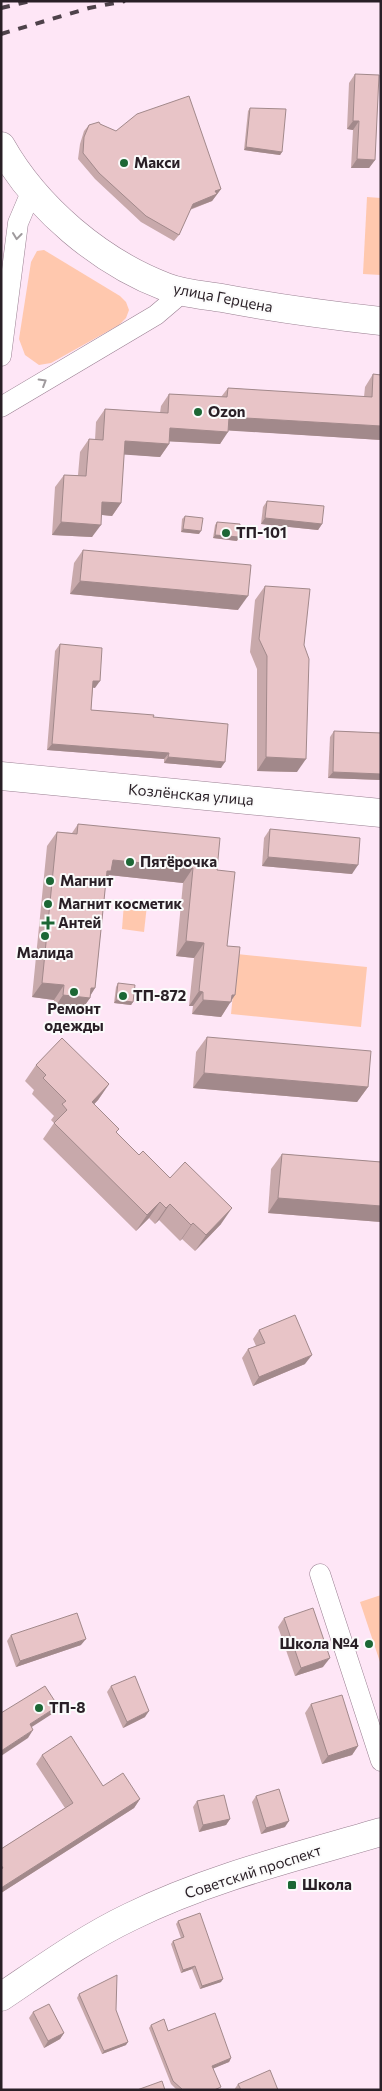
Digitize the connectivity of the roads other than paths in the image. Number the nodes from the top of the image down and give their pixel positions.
1 (1, 146) edge
2 (32, 190) junction
3 (183, 292) junction
4 (381, 321) edge
5 (1, 356) edge
6 (1, 407) edge
7 (1, 776) edge
8 (381, 813) edge
9 (320, 1574) dead end
10 (381, 1761) edge
11 (381, 1832) edge
12 (1, 1997) edge

1 - 2 street, улица Герцена
2 - 3 street, улица Герцена
2 -> 5 street
3 - 4 street, улица Герцена
6 -> 3 street
7 - 8 street, Козлёнская улица
9 - 10 street
11 - 12 street, Советский проспект

